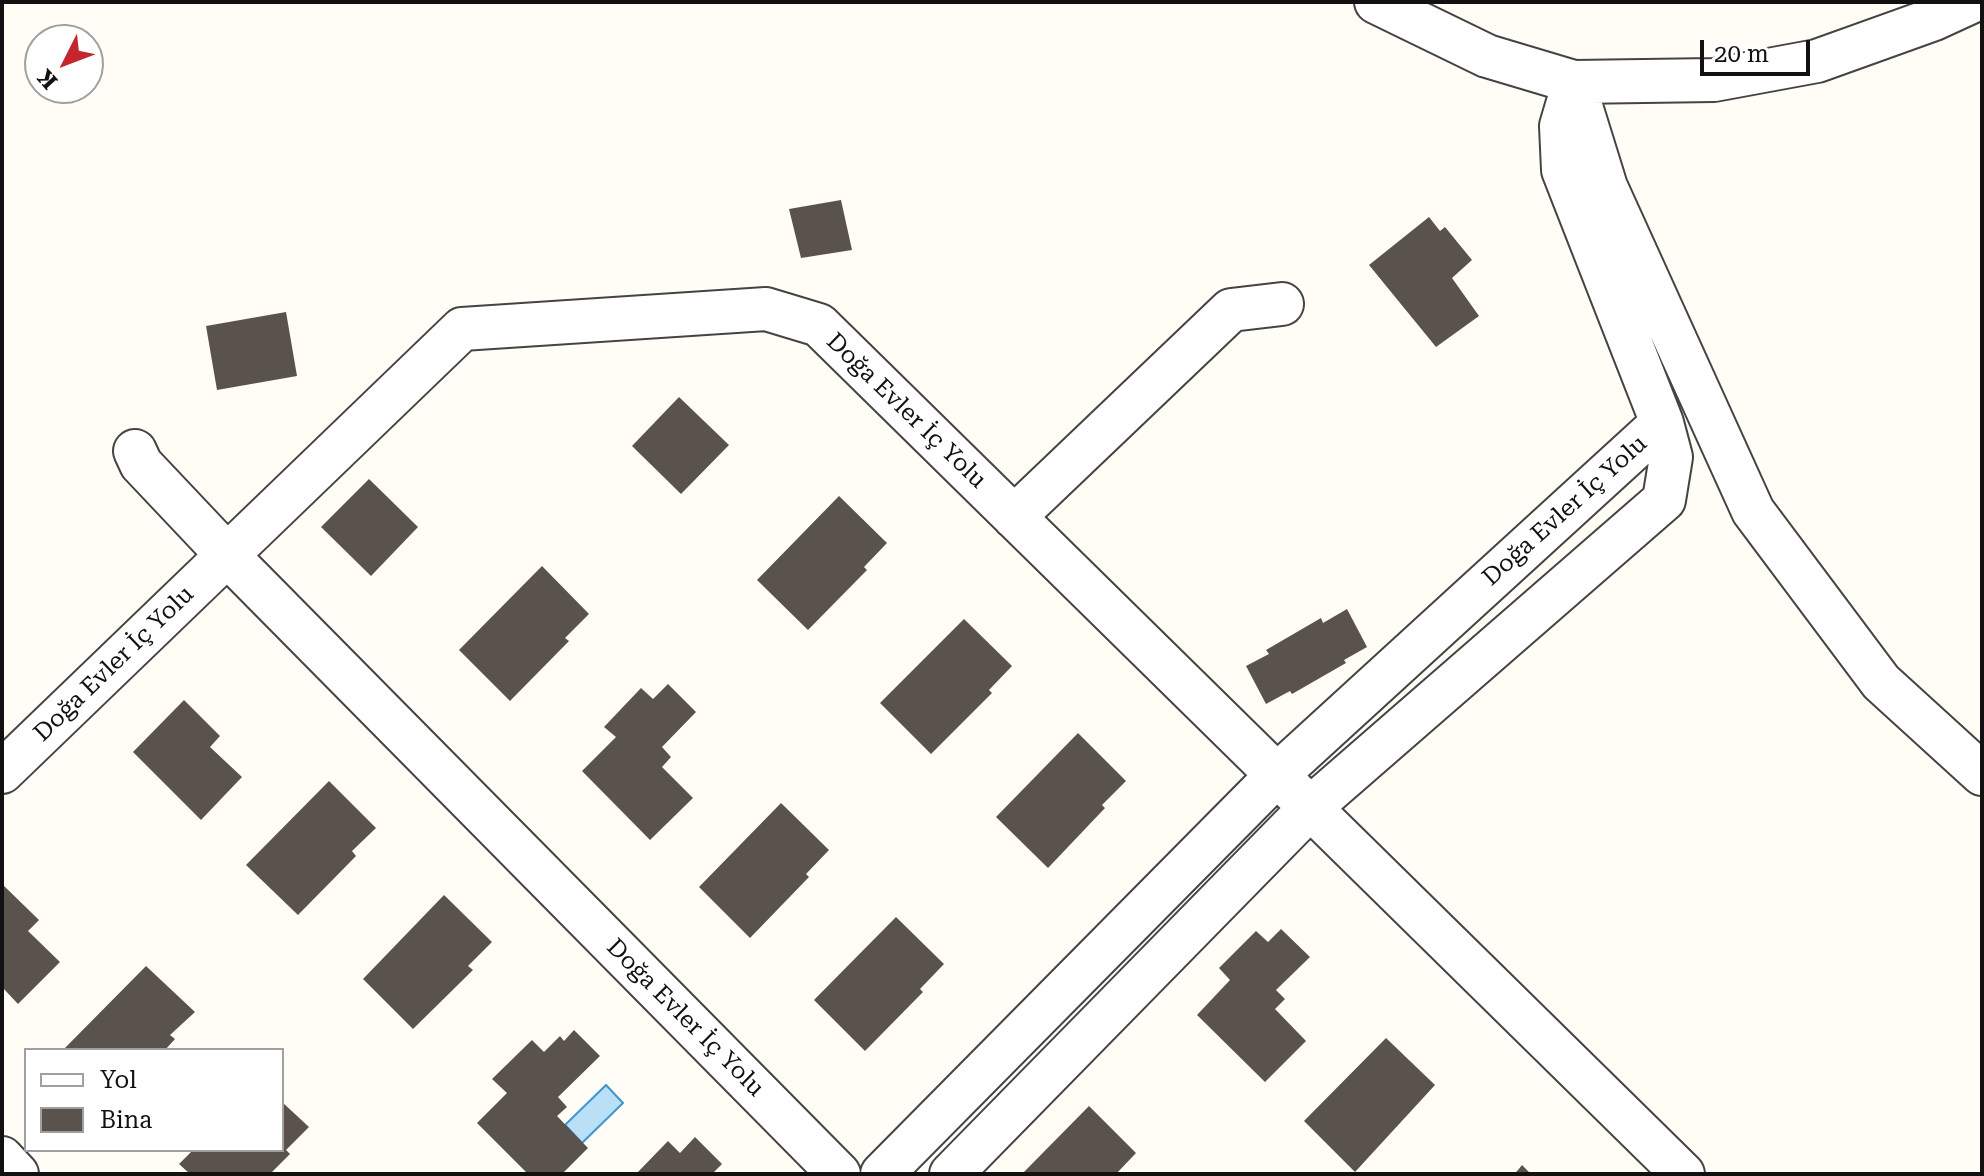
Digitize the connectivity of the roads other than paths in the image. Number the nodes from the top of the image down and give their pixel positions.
1 (1376, 2) edge
2 (1971, 2) edge
3 (1574, 82) junction
4 (1282, 304) dead end
5 (1662, 423) junction
6 (135, 451) dead end
7 (1014, 517) junction
8 (227, 555) junction
9 (2, 772) edge
10 (1982, 774) edge
11 (1277, 775) junction
12 (1310, 808) junction
13 (2, 1158) edge
14 (17, 1174) edge
15 (839, 1174) edge
16 (882, 1174) edge
17 (951, 1174) edge
18 (1683, 1174) edge

1 - 3 street
2 - 3 street
3 - 5 street
3 - 10 street
4 - 7 street
5 - 11 street, Doğa Evler İç Yolu
5 - 12 street, Doğa Evler İç Yolu
6 - 8 street, Doğa Evler İç Yolu
7 - 8 street, Doğa Evler İç Yolu
7 - 11 street, Doğa Evler İç Yolu
8 - 9 street, Doğa Evler İç Yolu
8 - 15 street, Doğa Evler İç Yolu
11 - 12 street, Doğa Evler İç Yolu
11 - 16 street, Doğa Evler İç Yolu
12 - 17 street, Doğa Evler İç Yolu
12 - 18 street, Doğa Evler İç Yolu
13 - 14 street

